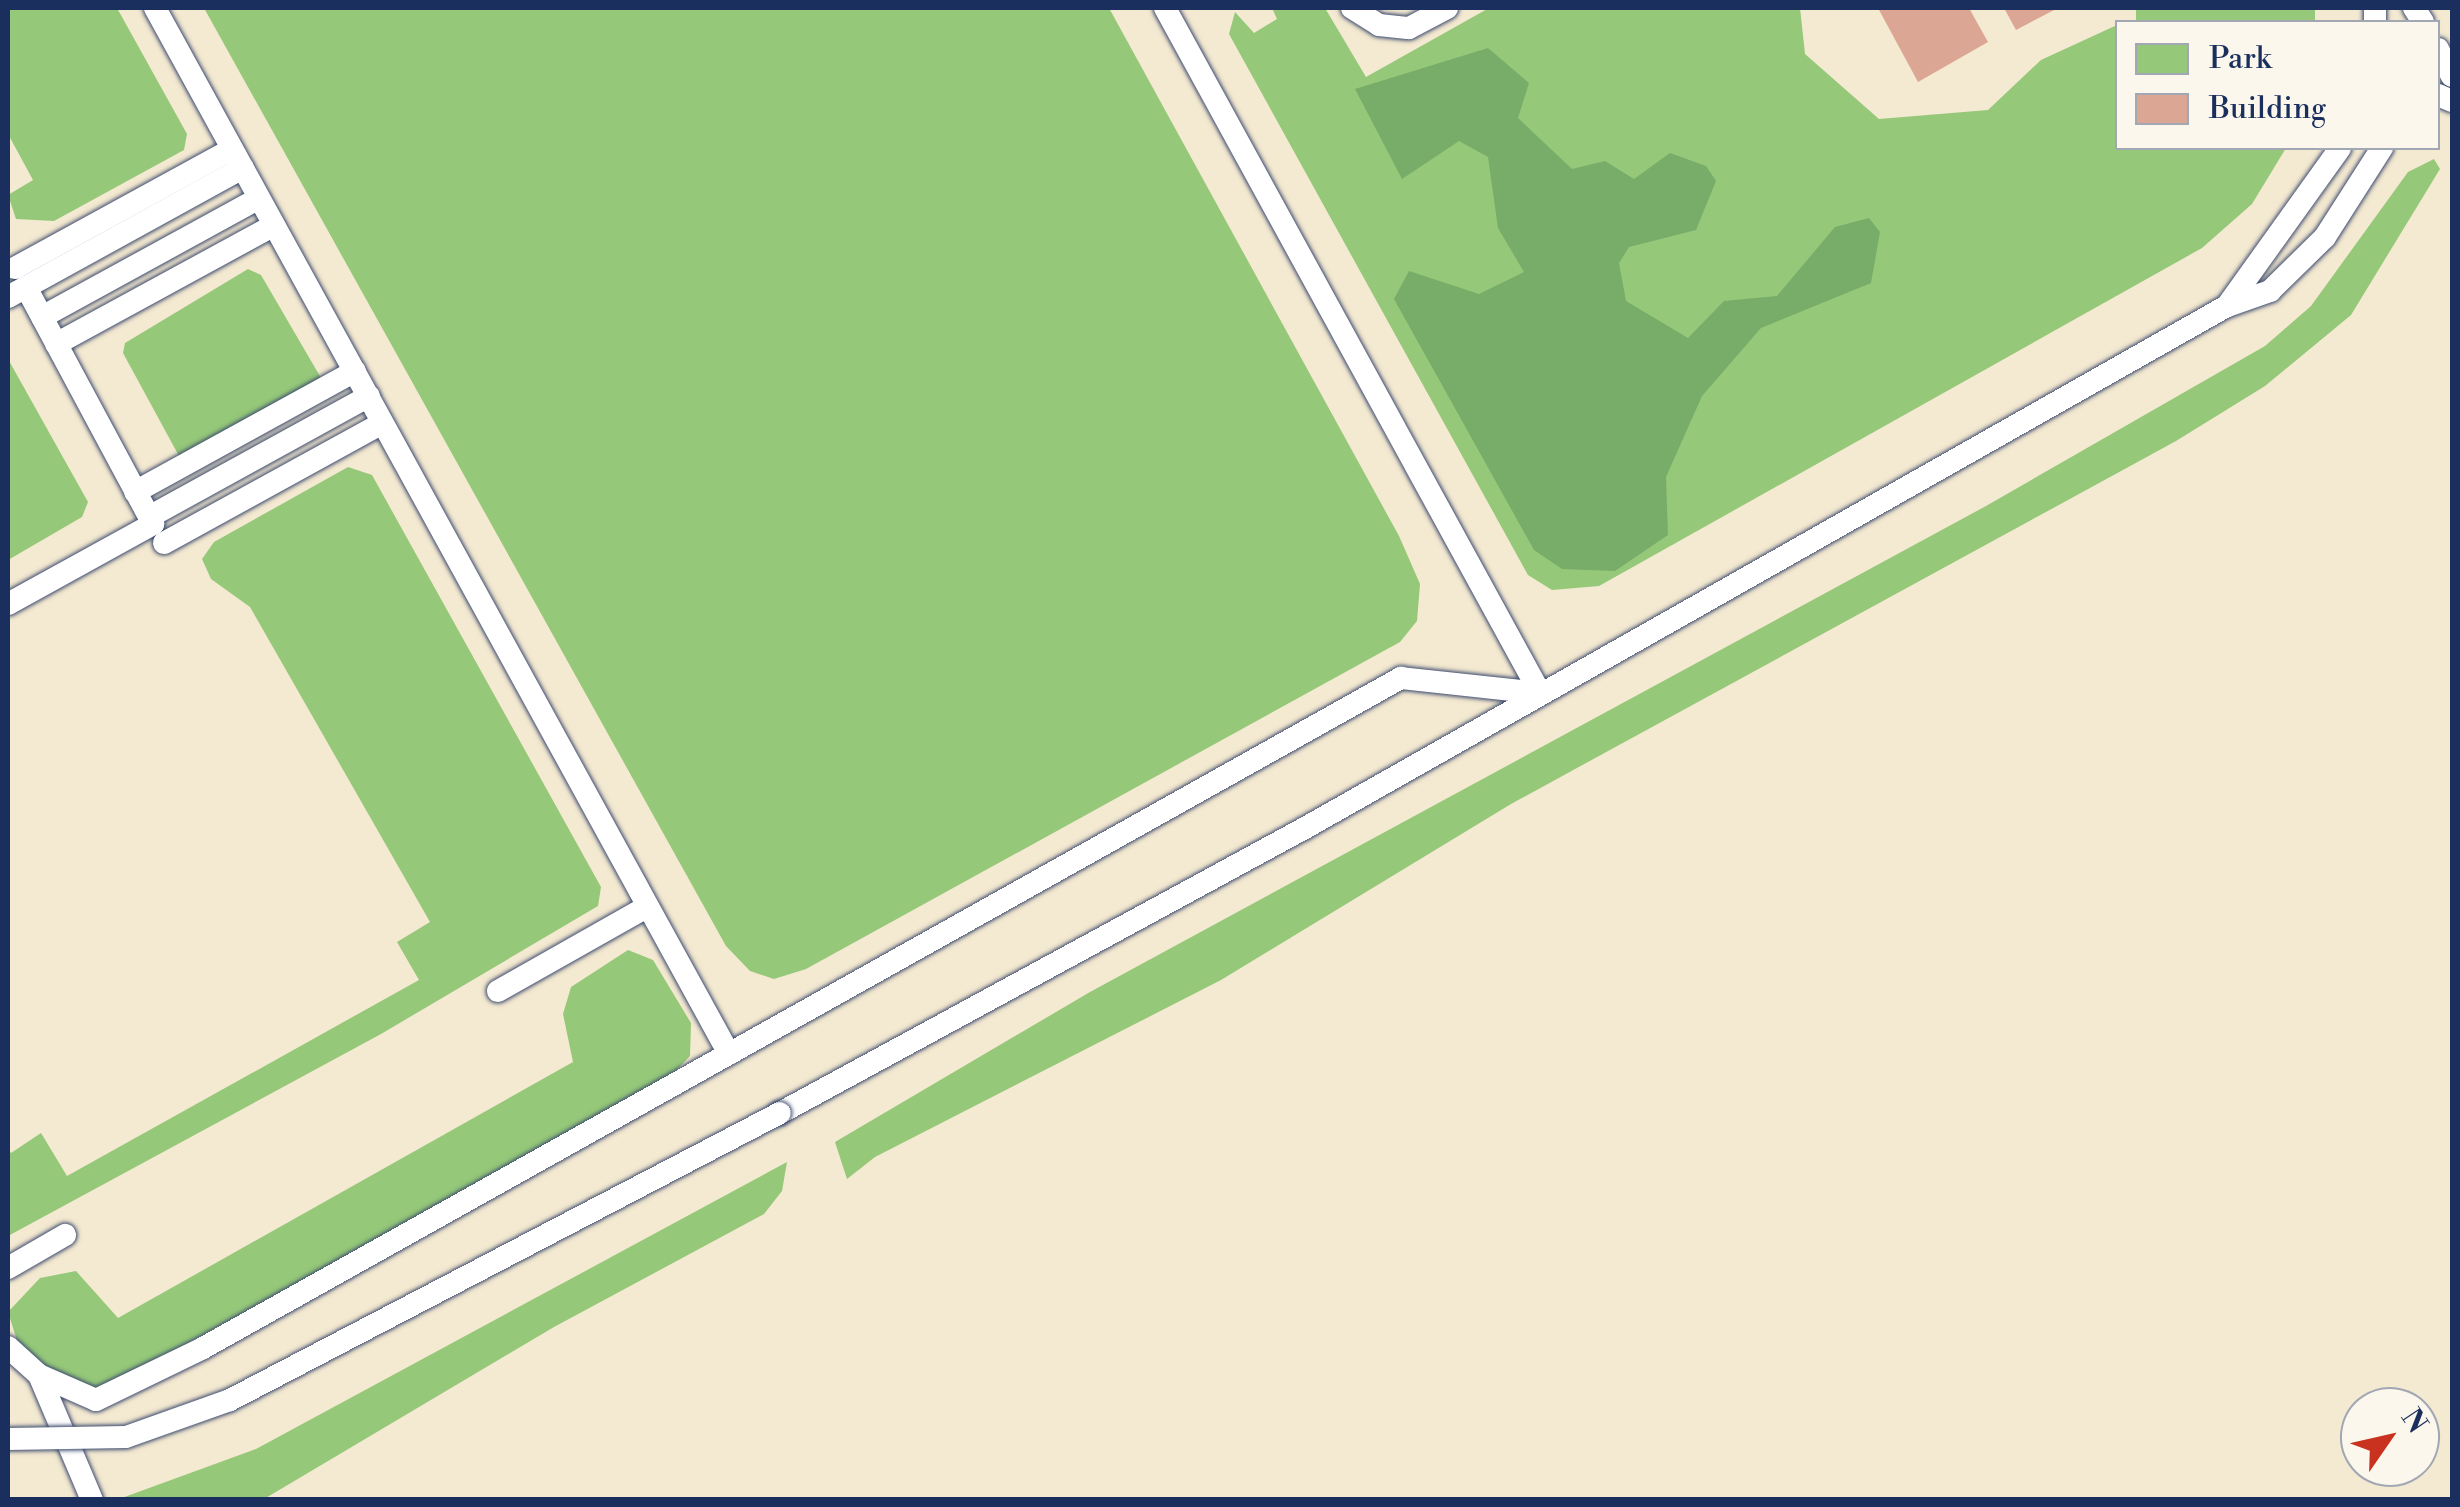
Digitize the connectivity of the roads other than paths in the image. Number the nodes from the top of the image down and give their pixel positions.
1 (155, 8) edge
2 (1352, 8) edge
3 (1447, 8) edge
4 (1173, 10) edge
5 (2440, 53) edge
6 (2452, 76) edge
7 (2339, 150) edge
8 (2381, 150) edge
9 (238, 158) junction
10 (260, 198) junction
11 (274, 225) junction
12 (16, 284) edge
13 (2227, 306) junction
14 (42, 317) junction
15 (56, 344) junction
16 (355, 371) junction
17 (368, 396) junction
18 (382, 422) junction
19 (135, 492) junction
20 (149, 517) junction
21 (164, 542) dead end
22 (8, 604) edge
23 (1540, 694) junction
24 (648, 906) junction
25 (498, 991) dead end
26 (730, 1054) junction
27 (64, 1235) dead end
28 (8, 1268) edge
29 (8, 1347) edge
30 (39, 1375) junction
31 (8, 1439) edge
32 (92, 1500) edge

1 - 9 lane
2 - 3 lane
4 - 23 lane
5 - 6 lane
7 - 13 lane
8 - 13 lane
9 - 10 lane
9 - 12 lane
10 - 11 lane
10 - 14 lane
11 - 15 lane
11 - 16 lane
12 - 14 lane
13 - 23 lane
14 - 15 lane
15 - 19 lane
16 - 17 lane
16 - 19 lane
17 - 18 lane
17 - 20 lane
18 - 21 lane
18 - 24 lane
19 - 20 lane
20 - 22 lane
23 - 26 lane
23 - 31 lane, bridge
24 - 25 lane
24 - 26 lane
26 - 30 lane
27 - 28 lane
29 - 30 lane
30 - 32 lane

